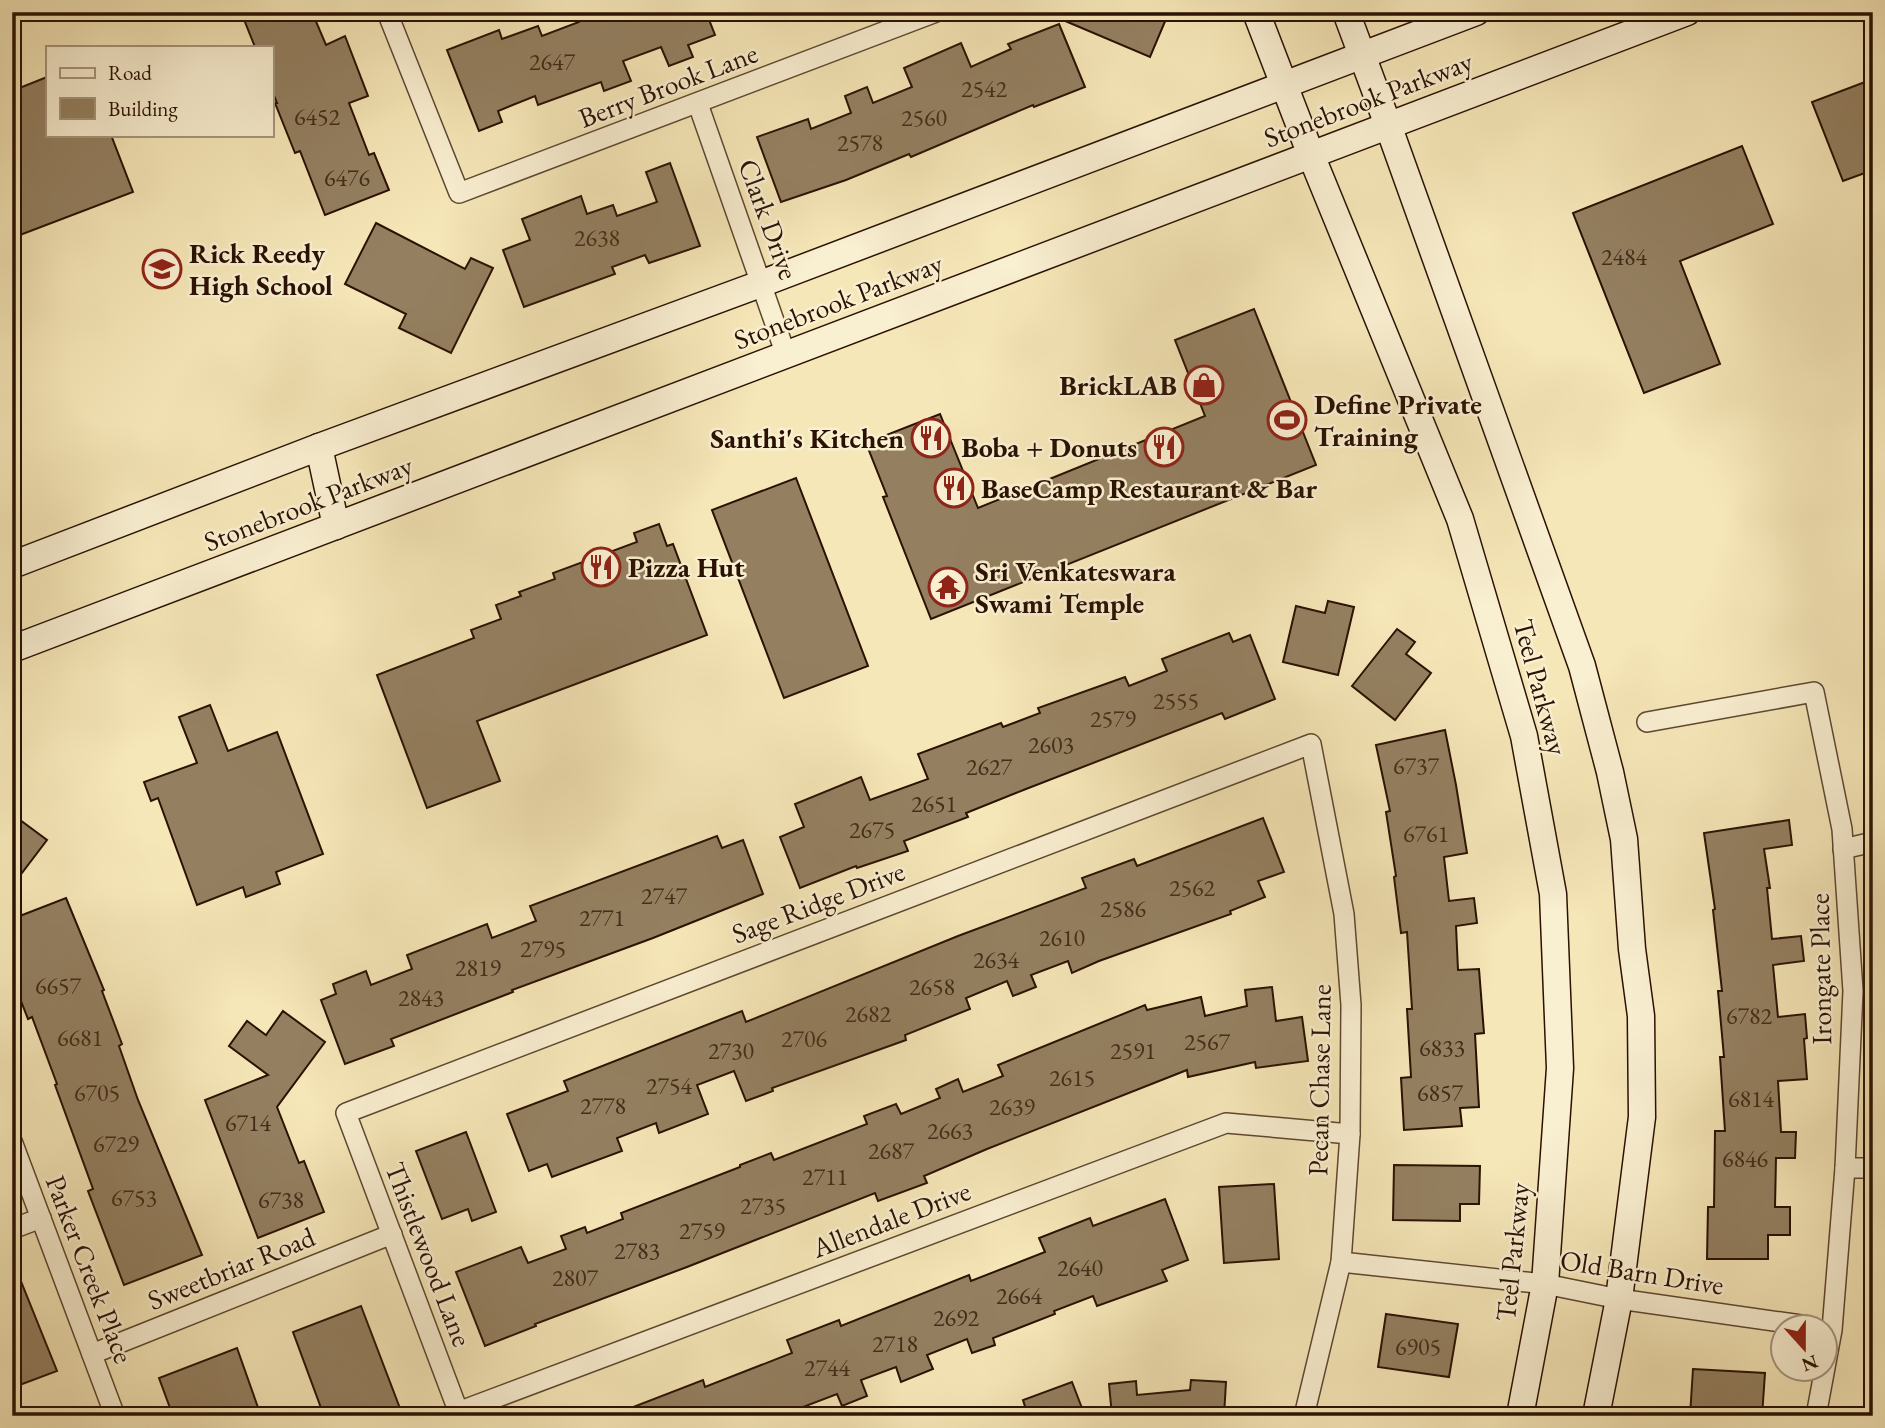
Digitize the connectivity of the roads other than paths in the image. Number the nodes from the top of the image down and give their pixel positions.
1 (387, 12) edge
2 (936, 12) edge
3 (1256, 12) edge
4 (1346, 12) edge
5 (1476, 12) edge
6 (1687, 12) edge
7 (1362, 55) junction
8 (1284, 85) junction
9 (698, 104) junction
10 (1388, 125) junction
11 (1311, 155) junction
12 (763, 284) junction
13 (786, 355) junction
14 (319, 447) junction
15 (336, 526) junction
16 (12, 565) edge
17 (12, 649) edge
18 (1647, 722) dead end
19 (1311, 744) joint
20 (1873, 842) edge
21 (1843, 849) junction
22 (346, 1113) joint
23 (1350, 1134) junction
24 (12, 1141) edge
25 (1844, 1168) junction
26 (1873, 1168) edge
27 (41, 1218) junction
28 (12, 1229) edge
29 (392, 1234) junction
30 (1341, 1262) junction
31 (1545, 1284) junction
32 (1619, 1299) junction
33 (1831, 1312) edge
34 (1770, 1321) edge
35 (92, 1354) junction
36 (1821, 1382) edge
37 (459, 1414) edge
38 (116, 1416) edge
39 (1304, 1416) edge
40 (1520, 1416) edge
41 (1596, 1416) edge
42 (1816, 1416) edge

1 - 9 street, Berry Brook Lane
2 - 9 street, Berry Brook Lane
3 - 8 main road, Teel Parkway
4 - 7 main road, Teel Parkway
5 - 7 main road, Stonebrook Parkway
6 - 10 main road, Stonebrook Parkway
7 - 8 main road, Stonebrook Parkway
7 - 10 main road, Teel Parkway
8 - 11 main road, Teel Parkway
8 - 12 main road, Stonebrook Parkway
9 - 12 street, Clark Drive
10 - 11 main road, Stonebrook Parkway
10 - 32 main road, Teel Parkway
11 - 13 main road, Stonebrook Parkway
11 - 31 main road, Teel Parkway
12 - 13 street, Clark Drive
12 - 14 main road, Stonebrook Parkway
13 - 15 main road, Stonebrook Parkway
14 - 15 main road
14 - 16 main road, Stonebrook Parkway
15 - 17 main road, Stonebrook Parkway
18 - 21 street, Irongate Place
19 - 22 street, Sage Ridge Drive
19 - 23 street, Pecan Chase Lane
20 - 21 street
21 - 25 street, Irongate Place
22 - 29 street, Thistlewood Lane
23 - 30 street, Pecan Chase Lane
23 - 37 street, Allendale Drive
24 - 27 street, Parker Creek Place
25 - 26 street
25 - 33 street, Irongate Place
27 - 28 street
27 - 35 street, Parker Creek Place
29 - 35 street, Sweetbriar Road
29 - 37 street, Thistlewood Lane
30 - 31 street, Old Barn Drive
30 - 39 street, Pecan Chase Lane
31 - 32 street, Old Barn Drive
31 - 40 main road, Teel Parkway
32 - 34 street, Old Barn Drive
32 - 41 main road, Teel Parkway
35 - 38 street, Parker Creek Place
36 - 42 street, Irongate Place

